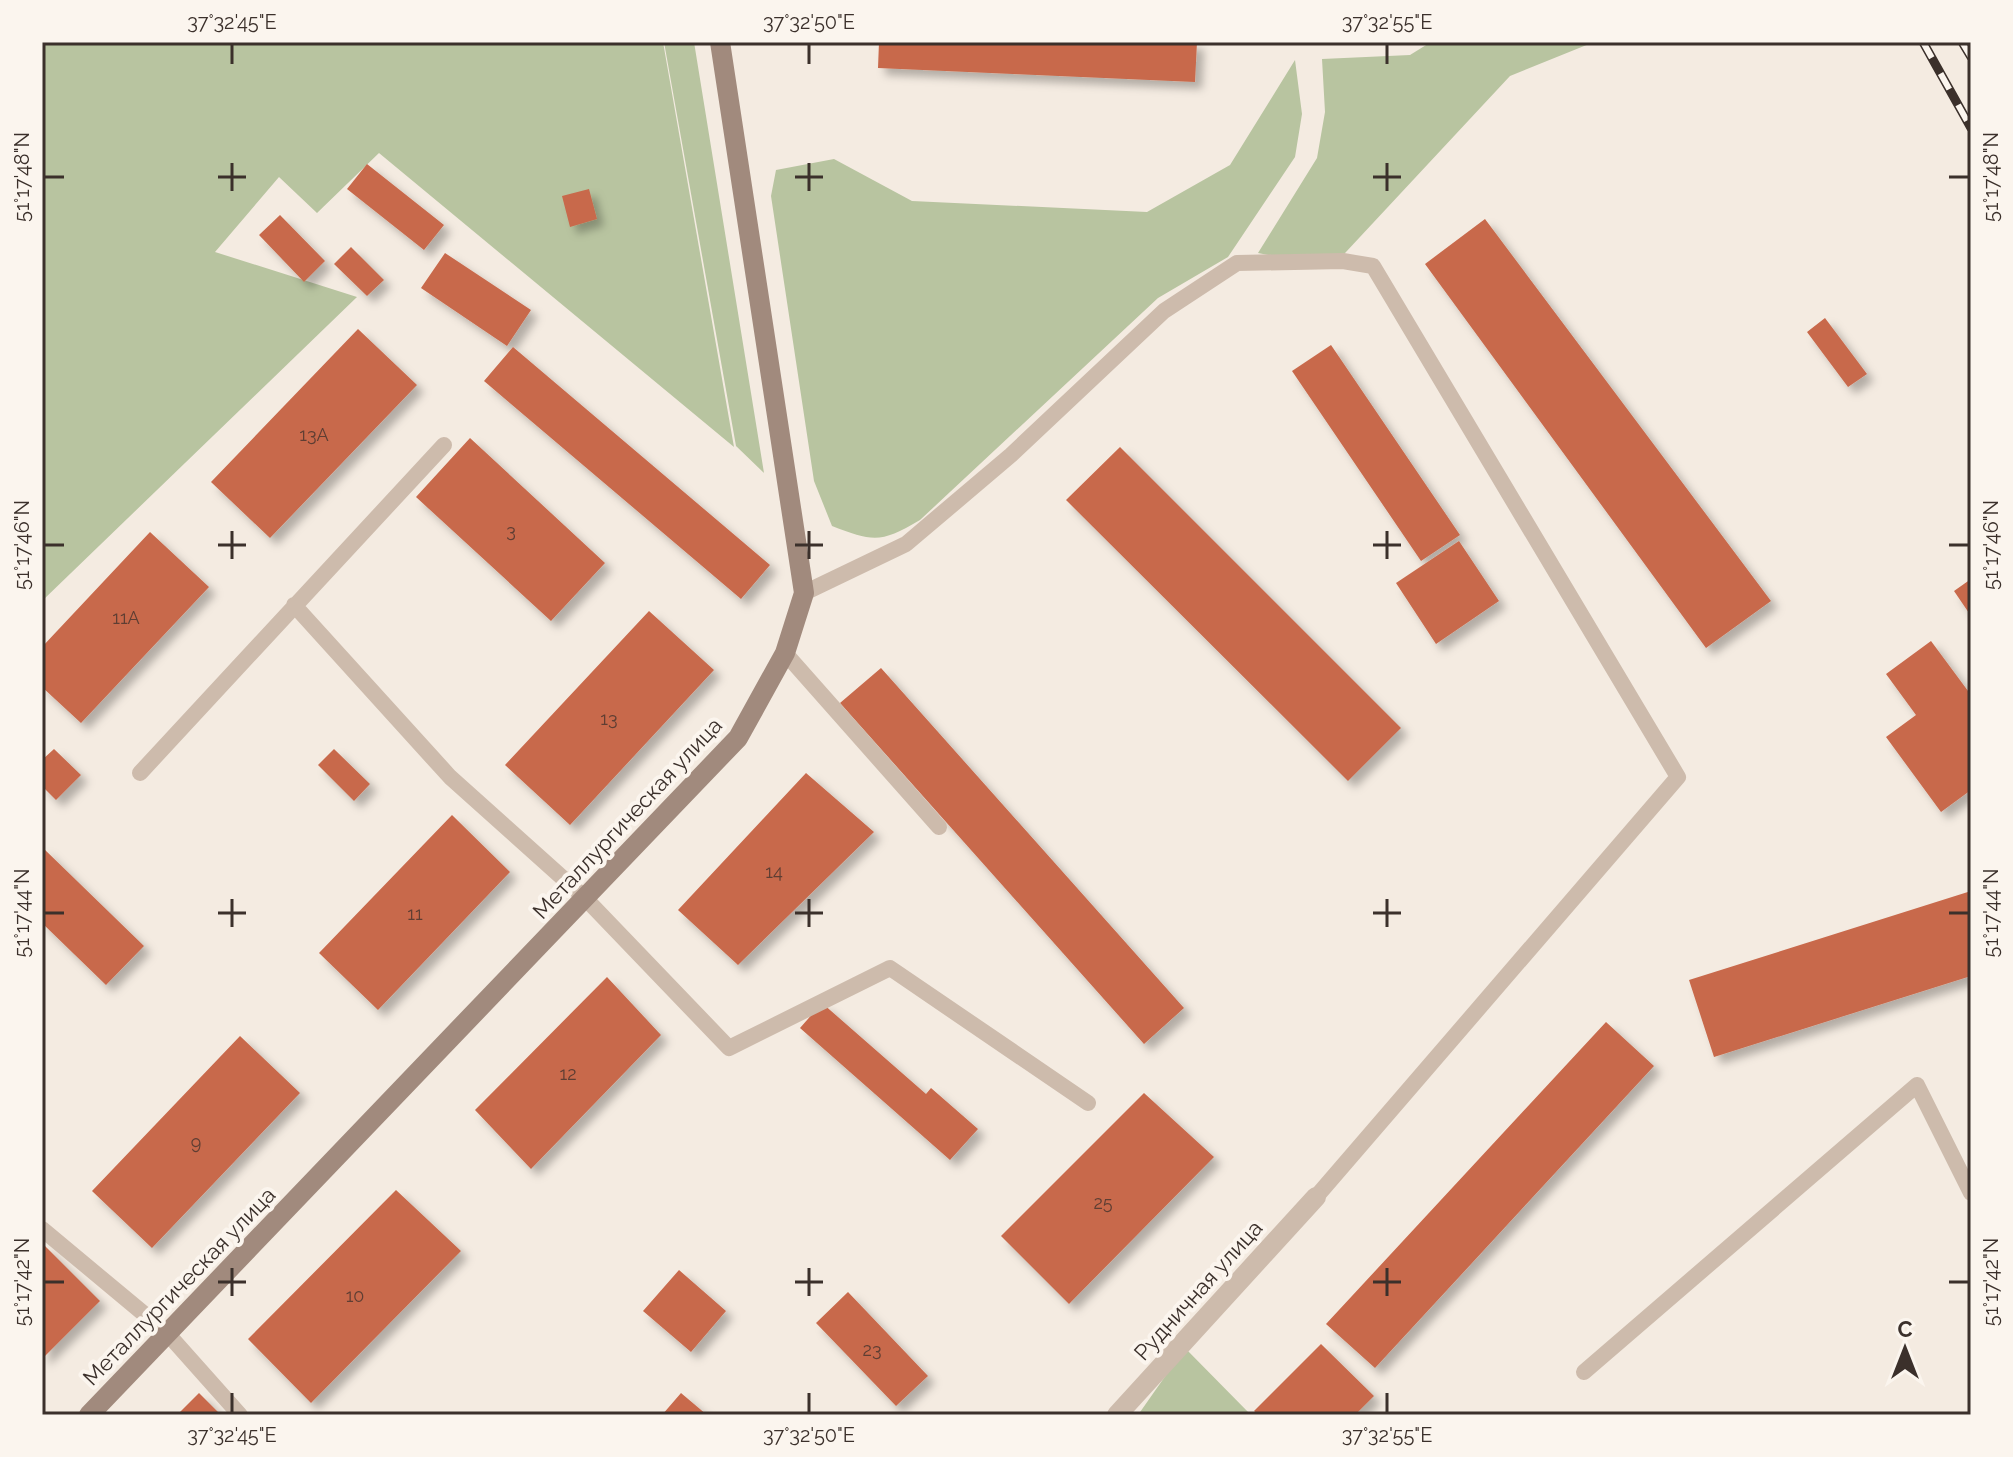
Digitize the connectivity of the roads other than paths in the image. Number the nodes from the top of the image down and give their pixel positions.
1 (720, 42) edge
2 (444, 445) dead end
3 (804, 593) junction
4 (294, 605) junction
5 (785, 653) junction
6 (140, 773) dead end
7 (939, 827) dead end
8 (585, 898) junction
9 (1088, 1103) dead end
10 (1971, 1193) edge
11 (1316, 1197) joint
12 (42, 1229) edge
13 (167, 1333) junction
14 (1584, 1372) dead end
15 (89, 1415) edge
16 (240, 1415) edge
17 (1117, 1415) edge

1 - 3 street, Металлургическая улица
2 - 4 lane
3 - 5 street, Металлургическая улица
3 - 11 lane
4 - 6 lane
4 - 8 lane
5 - 7 lane
5 - 8 street, Металлургическая улица
8 - 9 lane
8 - 13 street, Металлургическая улица
10 - 14 lane
11 - 17 street, Рудничная улица
12 - 13 lane
13 - 15 street, Металлургическая улица
13 - 16 lane

